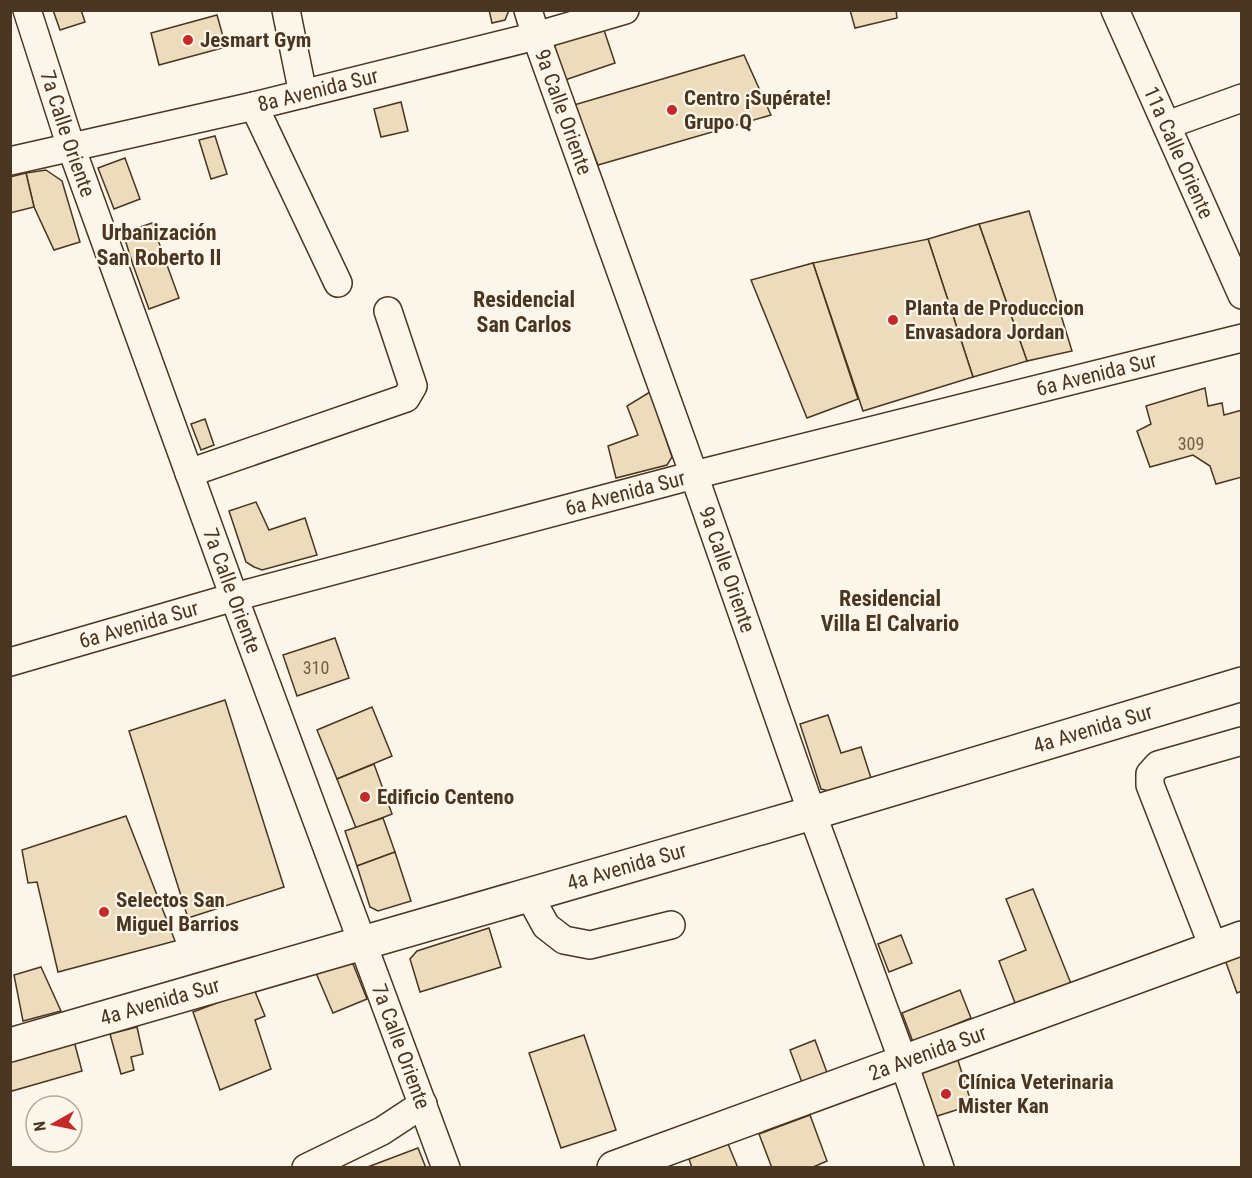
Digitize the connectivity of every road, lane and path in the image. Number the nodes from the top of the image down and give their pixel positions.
1 (27, 10) edge
2 (286, 10) edge
3 (625, 10) edge
4 (1115, 10) edge
5 (532, 23) edge
6 (303, 94) junction
7 (1242, 98) edge
8 (254, 106) junction
9 (1167, 125) junction
10 (71, 147) junction
11 (10, 161) edge
12 (338, 283) dead end
13 (1242, 295) edge
14 (388, 311) dead end
15 (1242, 338) edge
16 (189, 473) junction
17 (694, 475) junction
18 (234, 597) junction
19 (10, 662) edge
20 (1242, 684) edge
21 (1242, 741) edge
22 (812, 813) junction
23 (529, 895) junction
24 (671, 925) dead end
25 (363, 943) junction
26 (1228, 944) edge
27 (10, 1045) edge
28 (903, 1061) junction
29 (423, 1104) junction
30 (306, 1167) edge
31 (446, 1167) edge
32 (614, 1167) edge
33 (940, 1167) edge

1 - 10 street, 7a Calle Oriente
2 - 6 street
3 - 5 street, 8a Avenida Sur
4 - 9 street, 11a Calle Oriente
5 - 6 street, 8a Avenida Sur
5 - 17 street, 9a Calle Oriente
6 - 8 street, 8a Avenida Sur
7 - 9 street
8 - 10 street, 8a Avenida Sur
8 - 12 street
9 - 13 street, 11a Calle Oriente
10 - 11 street, 8a Avenida Sur
10 - 16 street, 7a Calle Oriente
14 - 16 street
15 - 17 street, 6a Avenida Sur
16 - 18 street, 7a Calle Oriente
17 - 18 street, 6a Avenida Sur
17 - 22 street, 9a Calle Oriente
18 - 19 street, 6a Avenida Sur
18 - 25 street, 7a Calle Oriente
20 - 22 main road, 4a Avenida Sur
21 - 26 street
22 - 23 main road, 4a Avenida Sur
22 - 28 street, 9a Calle Oriente
23 - 24 street
23 - 25 main road, 4a Avenida Sur
25 - 27 main road, 4a Avenida Sur
25 - 29 street, 7a Calle Oriente
26 - 28 main road, 2a Avenida Sur
28 - 32 main road, 2a Avenida Sur
28 - 33 street, 9a Calle Oriente
29 - 30 street
29 - 31 street, 7a Calle Oriente

